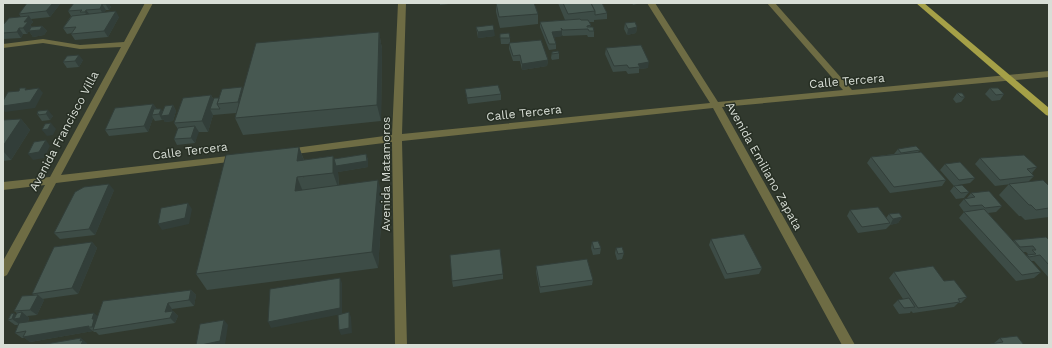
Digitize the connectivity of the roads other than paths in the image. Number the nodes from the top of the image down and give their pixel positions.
1 (149, 3) edge
2 (402, 3) edge
3 (651, 3) edge
4 (771, 3) edge
5 (920, 3) edge
6 (127, 44) junction
7 (3, 46) edge
8 (1049, 74) edge
9 (1008, 78) junction
10 (850, 93) junction
11 (716, 105) junction
12 (1049, 113) edge
13 (397, 138) junction
14 (280, 152) edge
15 (249, 156) edge
16 (53, 180) junction
17 (3, 186) edge
18 (3, 272) edge
19 (401, 345) edge
20 (849, 345) edge

1 - 6 street, Avenida Francisco Villa
2 - 13 street, Avenida Matamoros
3 - 11 street, Avenida Emiliano Zapata
4 - 10 street
5 - 9 main road
6 - 7 street
6 - 16 street, Avenida Francisco Villa
8 - 9 street, Calle Tercera
9 - 10 street, Calle Tercera
9 - 12 main road
10 - 11 street, Calle Tercera
11 - 13 street, Calle Tercera
11 - 20 street, Avenida Emiliano Zapata
13 - 14 street, Calle Tercera
13 - 19 street, Avenida Matamoros
15 - 16 street, Calle Tercera
16 - 17 street, Calle Tercera
16 - 18 street, Avenida Francisco Villa

